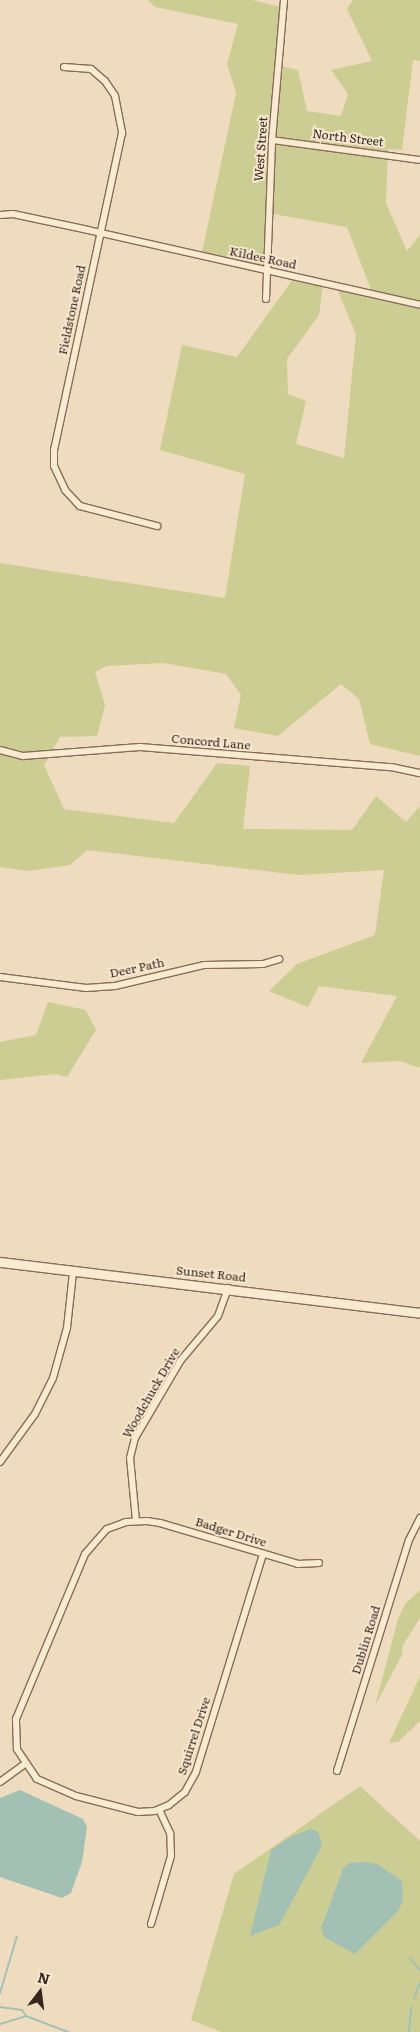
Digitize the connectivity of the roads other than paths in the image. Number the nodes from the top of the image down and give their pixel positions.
1 (284, 0) edge
2 (64, 67) dead end
3 (272, 140) junction
4 (420, 160) edge
5 (0, 215) edge
6 (101, 233) junction
7 (266, 270) junction
8 (266, 299) dead end
9 (420, 305) edge
10 (157, 526) dead end
11 (0, 750) edge
12 (420, 773) edge
13 (279, 959) dead end
14 (0, 978) edge
15 (0, 1262) edge
16 (73, 1273) junction
17 (228, 1288) junction
18 (420, 1313) edge
19 (0, 1462) edge
20 (420, 1518) edge
21 (136, 1521) junction
22 (263, 1554) junction
23 (319, 1563) dead end
24 (25, 1764) junction
25 (337, 1771) dead end
26 (0, 1782) edge
27 (159, 1809) junction
28 (151, 1924) dead end

1 - 3 street, West Street
2 - 6 street, Fieldstone Road
3 - 4 street, North Street
3 - 7 street, West Street
5 - 6 street, Kildee Road
6 - 7 street, Kildee Road
6 - 10 street, Fieldstone Road
7 - 8 street, West Street
7 - 9 street, Kildee Road
11 - 12 street, Concord Lane
13 - 14 street, Deer Path
15 - 16 street, Sunset Road
16 - 17 street, Sunset Road
16 - 19 street
17 - 18 street, Sunset Road
17 - 21 street, Woodchuck Drive
20 - 25 street, Dublin Road
21 - 22 street, Badger Drive
21 - 24 street
22 - 23 street, Badger Drive
22 - 27 street, Squirrel Drive
24 - 26 street
24 - 27 street
27 - 28 street

